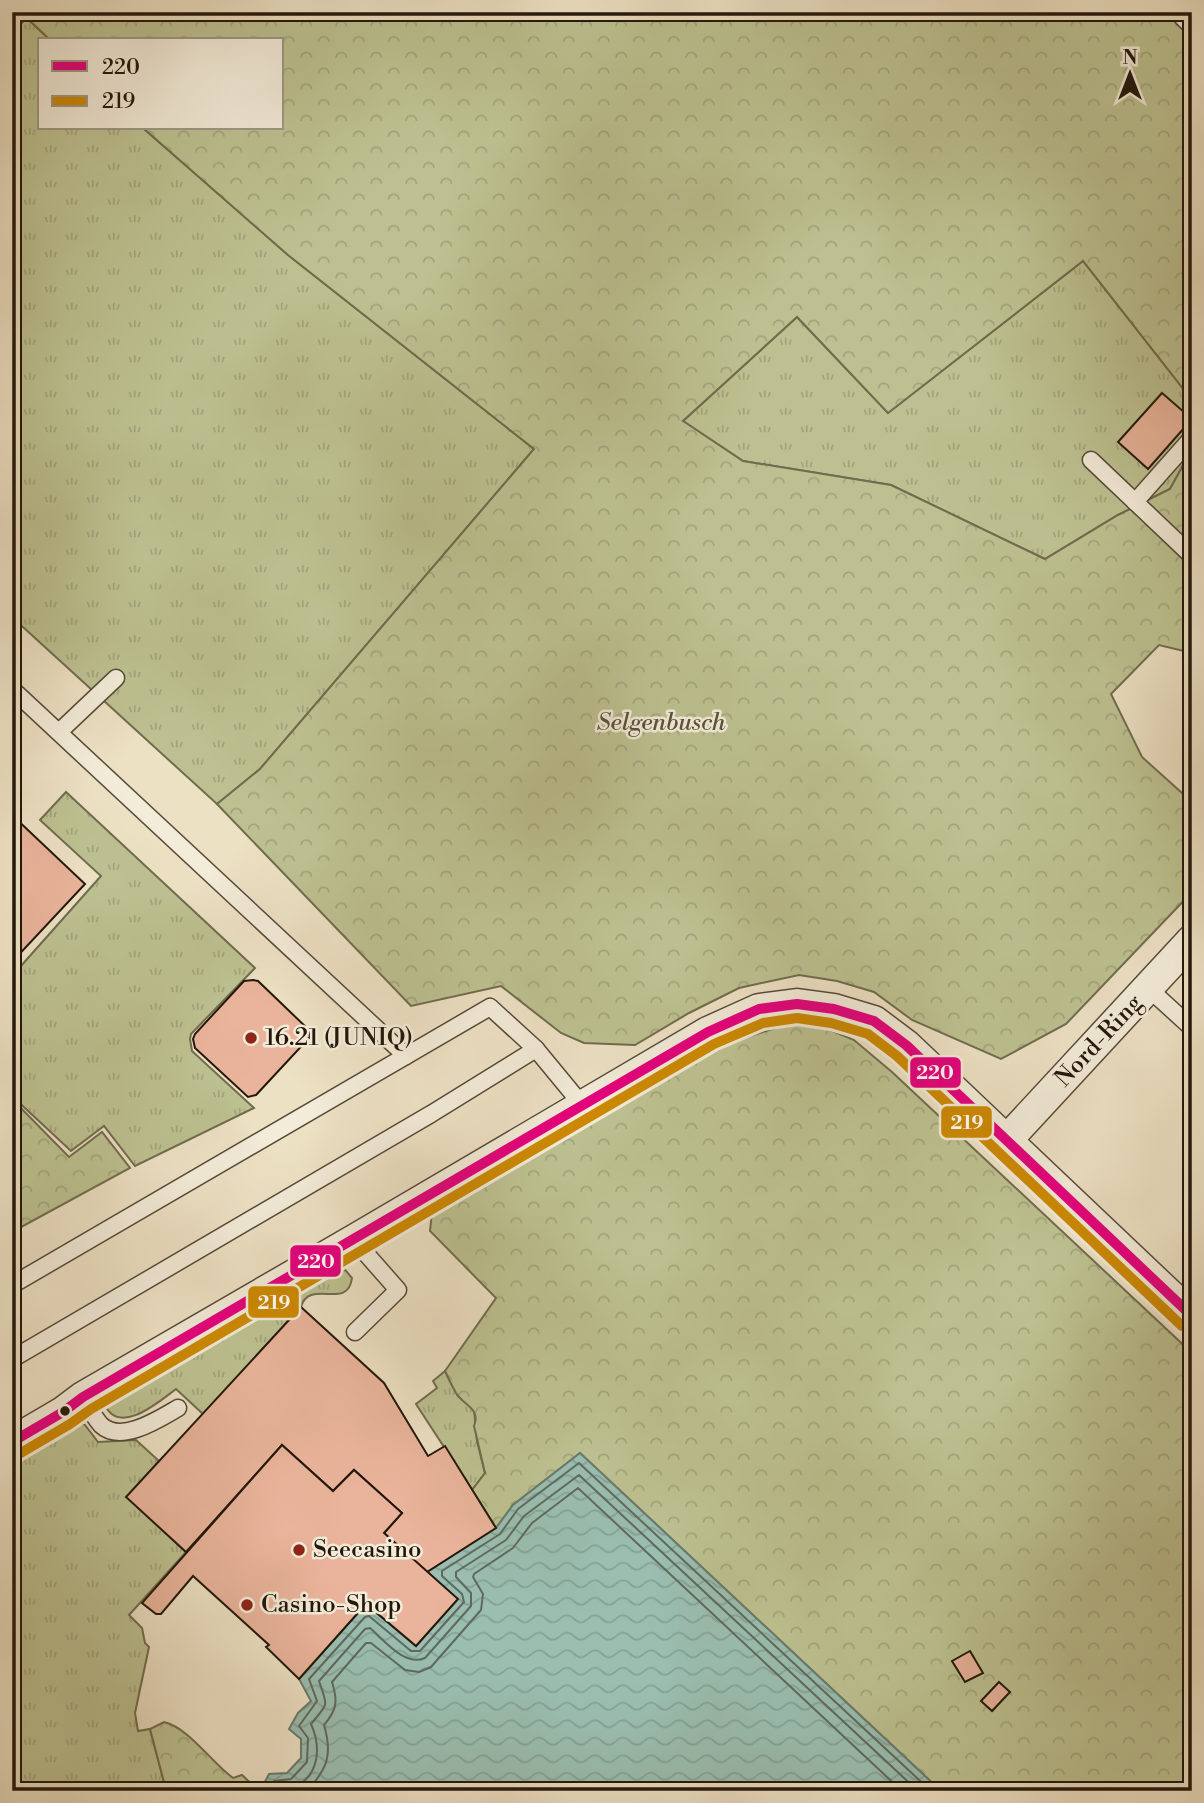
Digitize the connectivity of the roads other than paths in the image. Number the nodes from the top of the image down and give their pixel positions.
1 (1187, 12) edge
2 (1192, 17) edge
3 (1189, 441) dead end
4 (1091, 460) dead end
5 (1135, 502) junction
6 (1192, 556) edge
7 (116, 678) dead end
8 (12, 689) edge
9 (59, 733) junction
10 (1192, 940) edge
11 (1148, 988) junction
12 (1192, 1028) edge
13 (537, 1049) junction
14 (406, 1056) junction
15 (583, 1106) junction
16 (1006, 1141) junction
17 (354, 1240) junction
18 (12, 1285) edge
19 (1192, 1316) edge
20 (355, 1332) dead end
21 (12, 1359) edge
22 (83, 1397) junction
23 (178, 1408) dead end
24 (12, 1442) edge

1 - 2 street
3 - 5 lane
4 - 5 lane
5 - 6 lane
7 - 9 lane
8 - 9 lane
9 - 14 lane
10 - 11 street, Nord-Ring
11 - 12 lane
11 - 16 street, Nord-Ring
13 - 14 lane
13 - 15 lane
13 - 21 lane
14 - 18 lane
15 - 16 street
15 - 17 street
16 - 19 street
17 - 20 lane
17 - 22 street
22 - 23 lane
22 - 24 street

